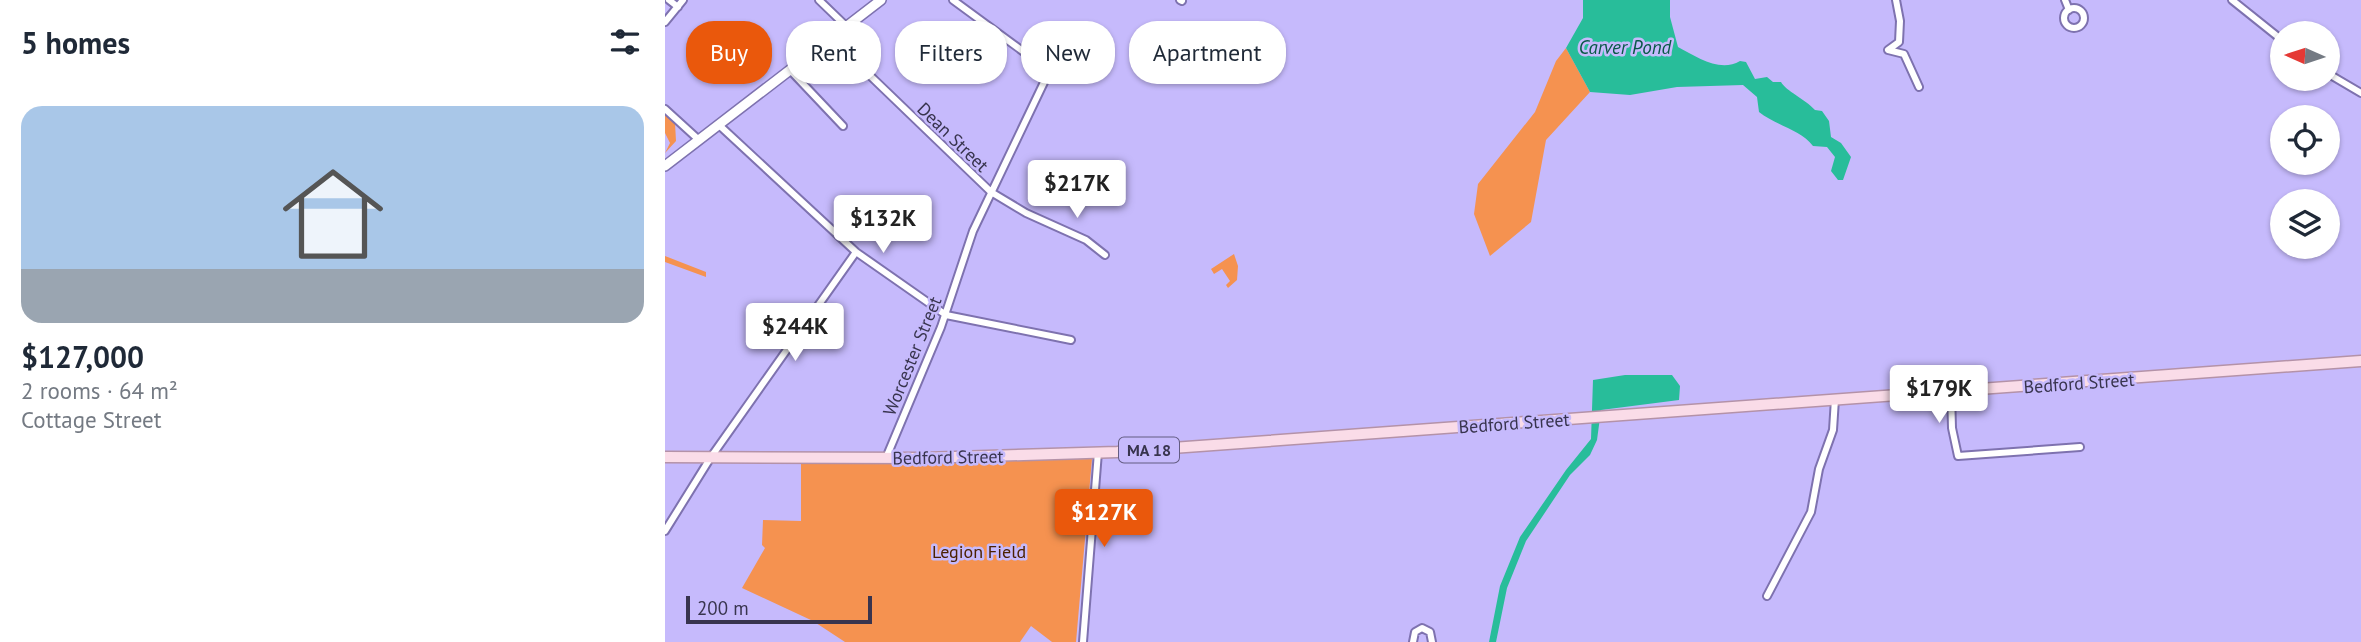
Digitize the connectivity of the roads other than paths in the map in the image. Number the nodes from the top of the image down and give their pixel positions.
1 (669, 0) edge
2 (683, 0) edge
3 (820, 0) edge
4 (881, 0) edge
5 (953, 0) edge
6 (1896, 0) edge
7 (2065, 0) edge
8 (2232, 0) edge
9 (678, 7) junction
10 (2069, 10) dead end
11 (841, 21) edge
12 (855, 21) edge
13 (665, 22) edge
14 (2270, 30) edge
15 (786, 73) edge
16 (2340, 81) edge
17 (803, 84) edge
18 (879, 84) edge
19 (1919, 88) dead end
20 (2361, 93) edge
21 (665, 109) edge
22 (719, 125) junction
23 (842, 125) dead end
24 (699, 140) junction
25 (665, 166) edge
26 (991, 192) junction
27 (856, 252) junction
28 (1105, 255) dead end
29 (946, 315) junction
30 (1071, 340) dead end
31 (2361, 360) edge
32 (1951, 392) junction
33 (1835, 399) junction
34 (2080, 447) dead end
35 (1098, 453) junction
36 (665, 457) edge
37 (711, 457) junction
38 (886, 458) junction
39 (665, 531) edge
40 (1767, 596) dead end
41 (1083, 642) edge
42 (1413, 642) edge
43 (1432, 642) edge

1 - 9 street
2 - 9 street
3 - 11 street
4 - 12 main road
5 - 26 street, Worcester Street
6 - 19 street
7 - 10 street
8 - 14 street
9 - 13 street
15 - 22 main road
16 - 20 street
17 - 23 street
18 - 26 street, Dean Street
21 - 24 street
22 - 24 main road
22 - 27 street
24 - 25 main road
26 - 28 street, Dean Street
26 - 29 street, Worcester Street
27 - 29 street
27 - 37 street
29 - 30 street
29 - 38 street, Worcester Street
31 - 32 main road, Bedford Street / MA 18
32 - 33 main road, Bedford Street / MA 18
32 - 34 street
33 - 35 main road, Bedford Street / MA 18
33 - 40 street
35 - 38 main road, Bedford Street / MA 18
35 - 41 street
36 - 37 main road, Bedford Street / MA 18
37 - 38 main road, Bedford Street / MA 18
37 - 39 street
42 - 43 street

